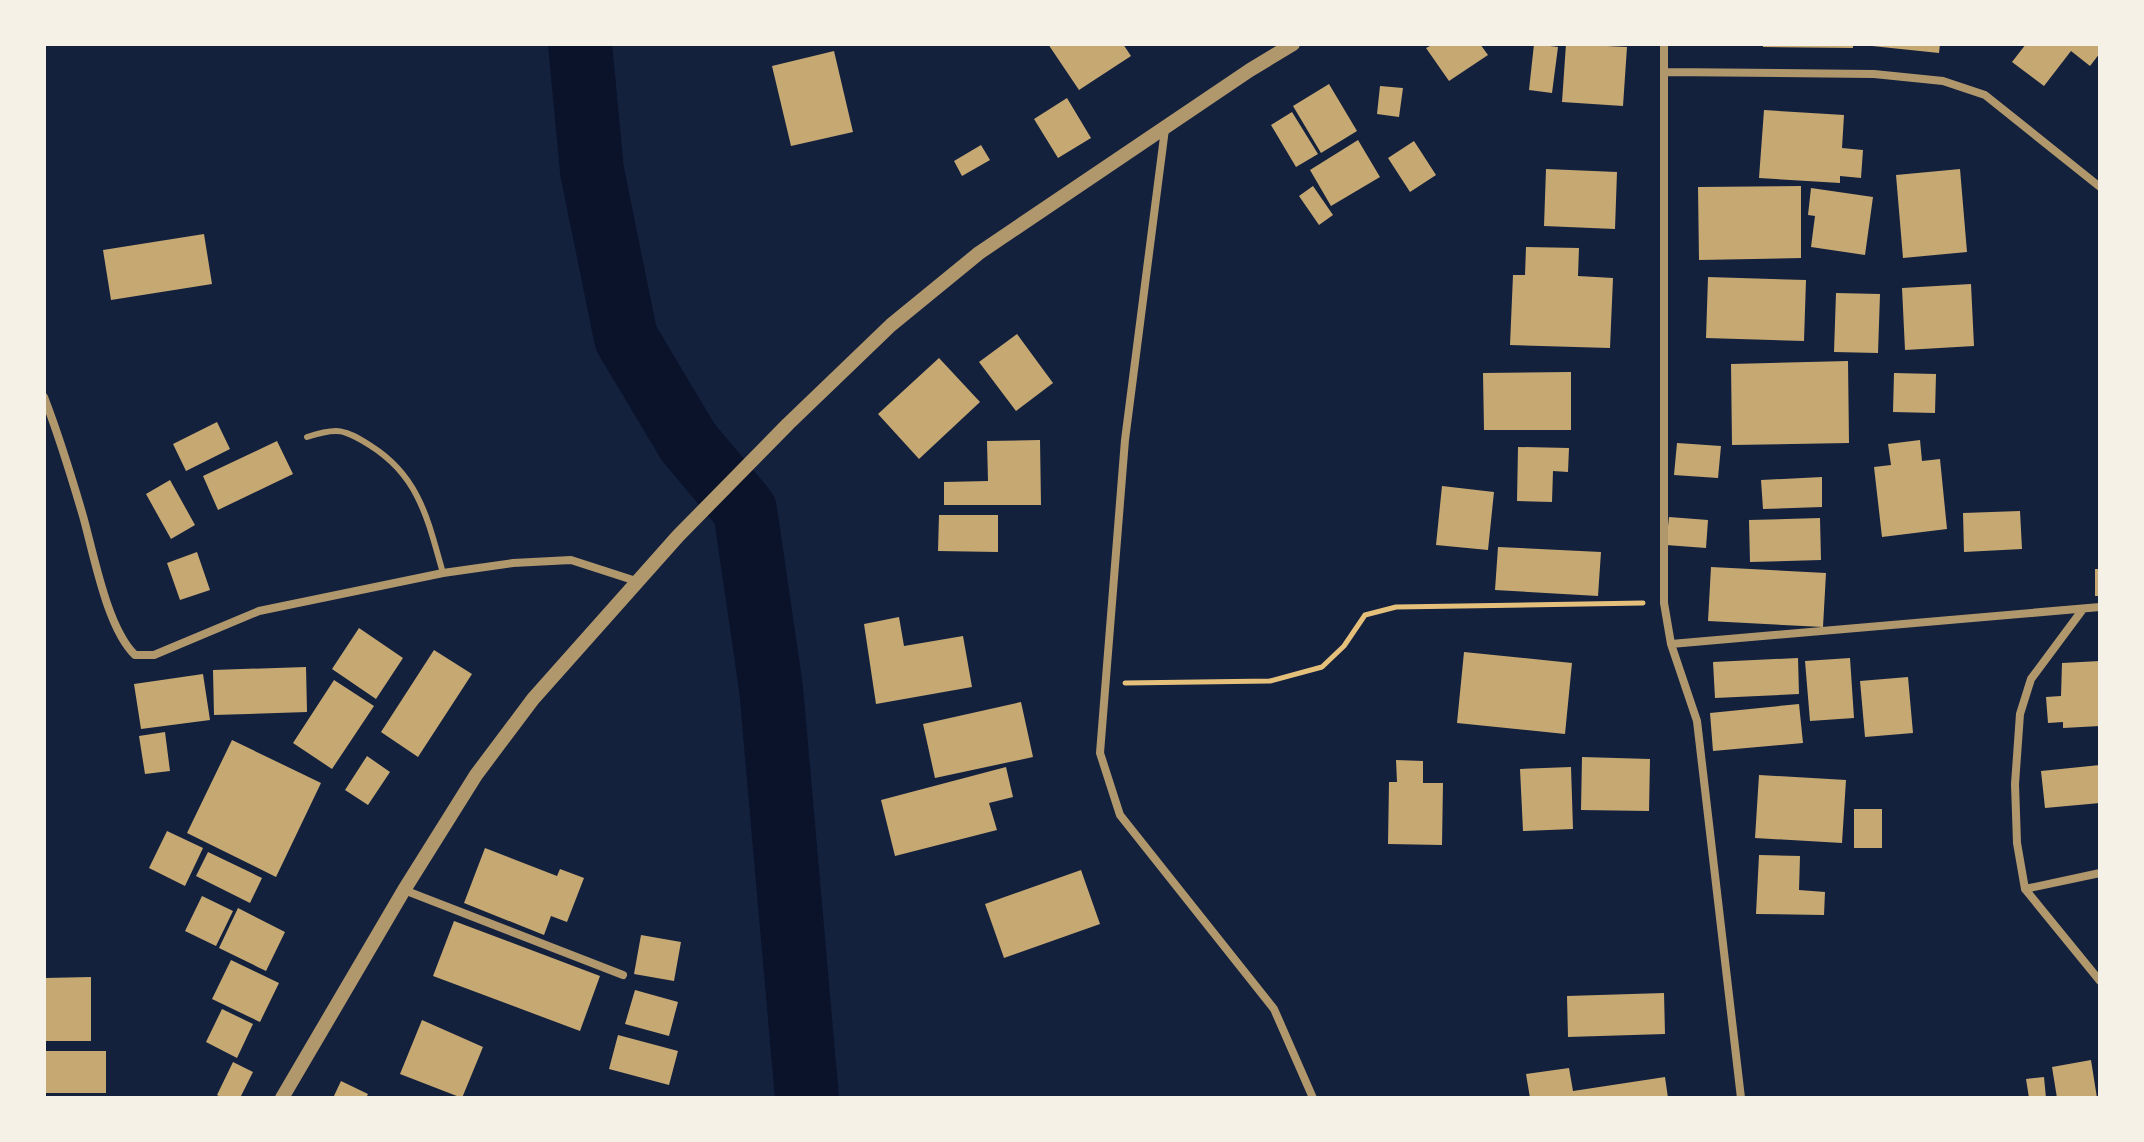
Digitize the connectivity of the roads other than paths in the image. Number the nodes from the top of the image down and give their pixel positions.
1 (1293, 44) edge
2 (1664, 44) edge
3 (1664, 72) junction
4 (1165, 128) junction
5 (2100, 187) edge
6 (44, 397) edge
7 (307, 437) dead end
8 (443, 573) junction
9 (636, 581) junction
10 (2100, 607) edge
11 (2083, 609) junction
12 (1671, 644) junction
13 (2100, 873) edge
14 (2025, 889) junction
15 (404, 890) junction
16 (623, 975) dead end
17 (2100, 981) edge
18 (282, 1098) edge
19 (1313, 1098) edge
20 (1741, 1098) edge

1 - 4 street
2 - 3 street
3 - 5 street
3 - 12 street
4 - 9 street
4 - 19 street
6 - 8 street
7 - 8 lane
8 - 9 street
9 - 15 street
10 - 11 street
11 - 12 street
11 - 14 street
12 - 20 street
13 - 14 street
14 - 17 street
15 - 16 street
15 - 18 street

